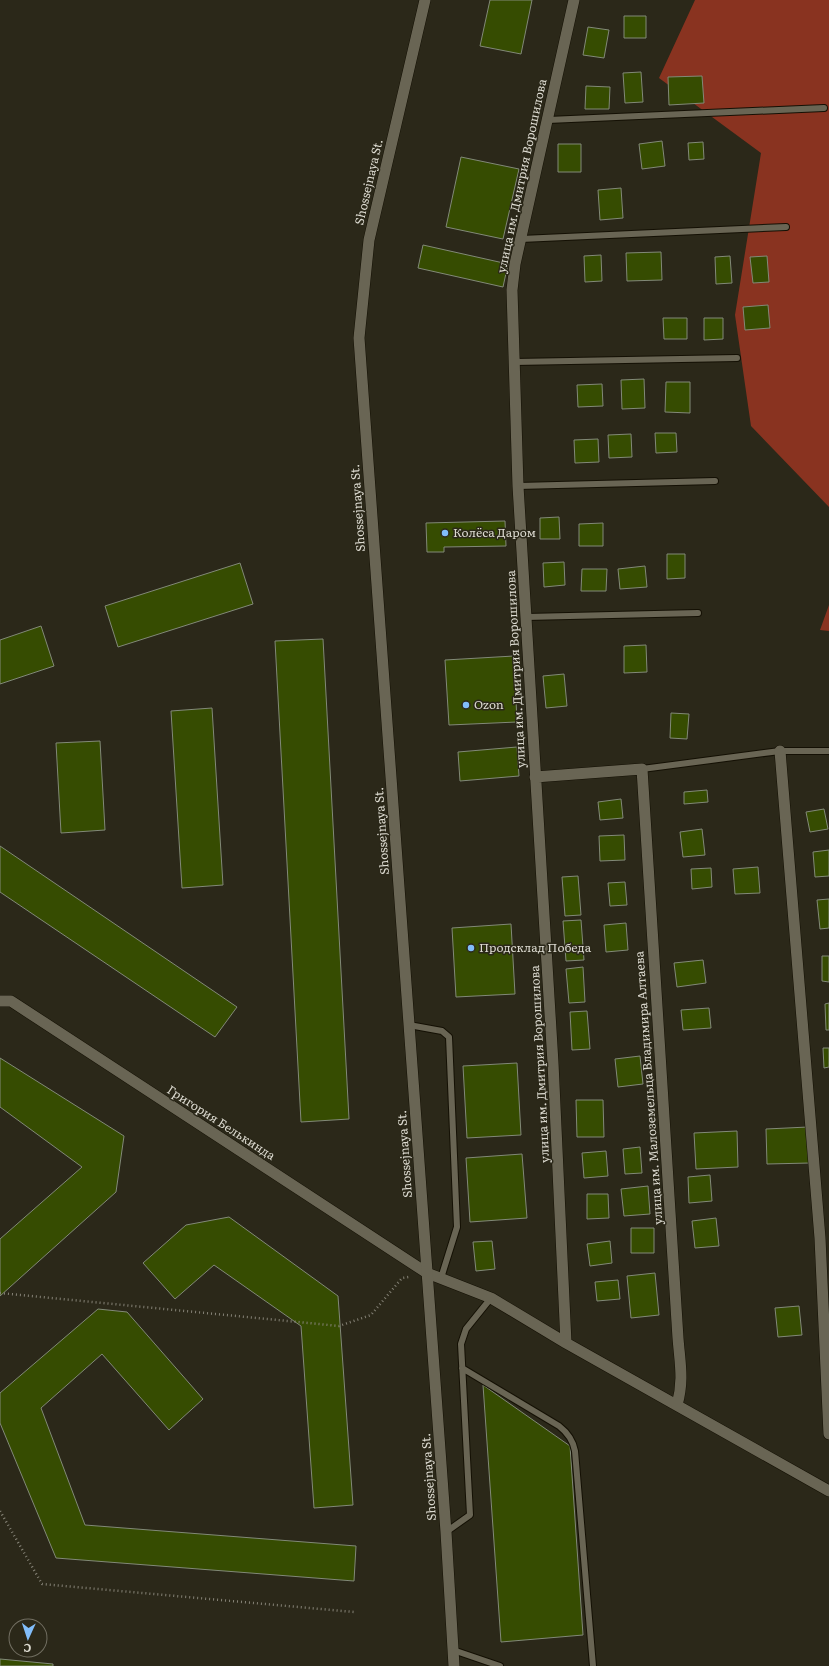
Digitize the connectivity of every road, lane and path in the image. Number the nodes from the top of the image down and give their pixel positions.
1 (425, 0) edge
2 (574, 0) edge
3 (824, 108) dead end
4 (548, 120) junction
5 (786, 227) dead end
6 (521, 238) junction
7 (737, 358) dead end
8 (514, 362) junction
9 (715, 481) dead end
10 (518, 486) junction
11 (698, 612) dead end
12 (526, 617) junction
13 (780, 751) junction
14 (829, 751) edge
15 (642, 769) junction
16 (535, 776) junction
17 (0, 994) edge
18 (5, 1001) edge
19 (409, 1025) junction
20 (427, 1273) junction
21 (441, 1278) junction
22 (0, 1293) edge
23 (490, 1298) junction
24 (566, 1343) junction
25 (462, 1368) junction
26 (677, 1406) junction
27 (829, 1434) edge
28 (829, 1491) edge
29 (0, 1511) edge
30 (446, 1532) junction
31 (354, 1612) dead end
32 (453, 1650) junction
33 (454, 1666) edge
34 (500, 1666) edge
35 (593, 1666) edge

1 - 19 street, Shossejnaya St.
2 - 4 street, улица им. Дмитрия Ворошилова
3 - 4 lane
4 - 6 street, улица им. Дмитрия Ворошилова
5 - 6 lane
6 - 8 street, улица им. Дмитрия Ворошилова
7 - 8 lane
8 - 10 street, улица им. Дмитрия Ворошилова
9 - 10 lane
10 - 12 street, улица им. Дмитрия Ворошилова
11 - 12 lane
12 - 16 street, улица им. Дмитрия Ворошилова
13 - 14 lane
13 - 15 lane
13 - 27 street
15 - 16 street
15 - 26 street, улица им. Малоземельца Владимира Алтаева
16 - 24 street, улица им. Дмитрия Ворошилова
17 - 18 lane
18 - 20 street, Григория Белькинда
19 - 20 street, Shossejnaya St.
19 - 21 lane
20 - 21 street, Григория Белькинда
20 - 22 path
20 - 30 street, Shossejnaya St.
21 - 23 street, Григория Белькинда
23 - 24 street, Григория Белькинда
23 - 25 lane
24 - 26 street, Григория Белькинда
25 - 30 lane
25 - 35 lane
26 - 28 street, Григория Белькинда
29 - 31 path
30 - 32 street, Shossejnaya St.
32 - 33 street, Shossejnaya St.
32 - 34 lane

